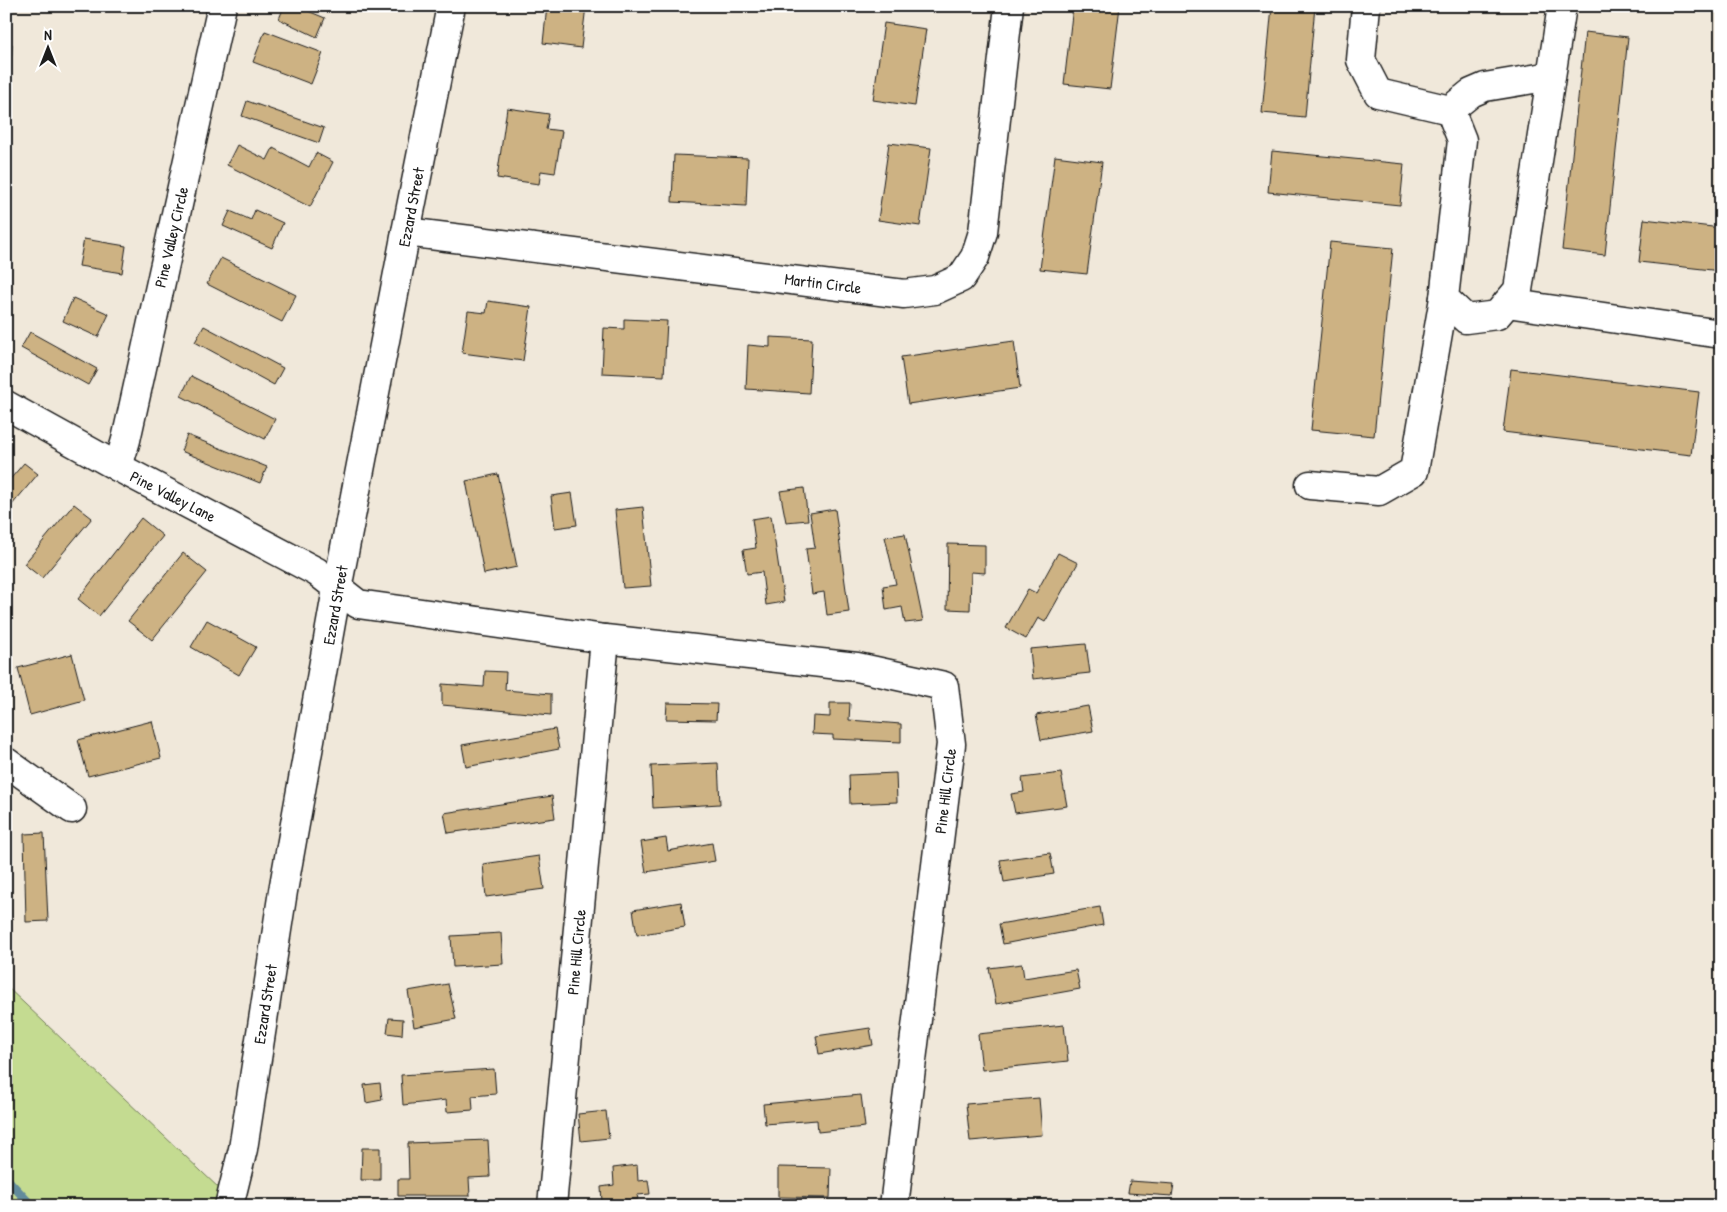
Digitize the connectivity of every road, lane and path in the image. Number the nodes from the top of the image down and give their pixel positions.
1 (222, 6) edge
2 (451, 6) edge
3 (1009, 6) edge
4 (1366, 6) edge
5 (1562, 6) edge
6 (1551, 76) junction
7 (1450, 110) junction
8 (406, 232) junction
9 (1444, 298) junction
10 (1507, 303) junction
11 (1721, 334) edge
12 (6, 405) edge
13 (118, 467) junction
14 (1310, 485) dead end
15 (337, 589) junction
16 (605, 639) junction
17 (6, 762) edge
18 (72, 809) dead end
19 (229, 1206) edge
20 (552, 1206) edge
21 (894, 1206) edge

1 - 13 street, Pine Valley Circle
2 - 8 street, Ezzard Street
3 - 8 street, Martin Circle
4 - 7 street
5 - 6 street
6 - 7 street
6 - 10 street
7 - 9 street
8 - 15 street, Ezzard Street
9 - 10 street
9 - 14 street
10 - 11 street
12 - 13 street, Pine Valley Lane
13 - 15 street, Pine Valley Lane
15 - 16 street, Pine Hill Circle
15 - 19 street, Ezzard Street
16 - 20 street, Pine Hill Circle
16 - 21 street, Pine Hill Circle
17 - 18 street

